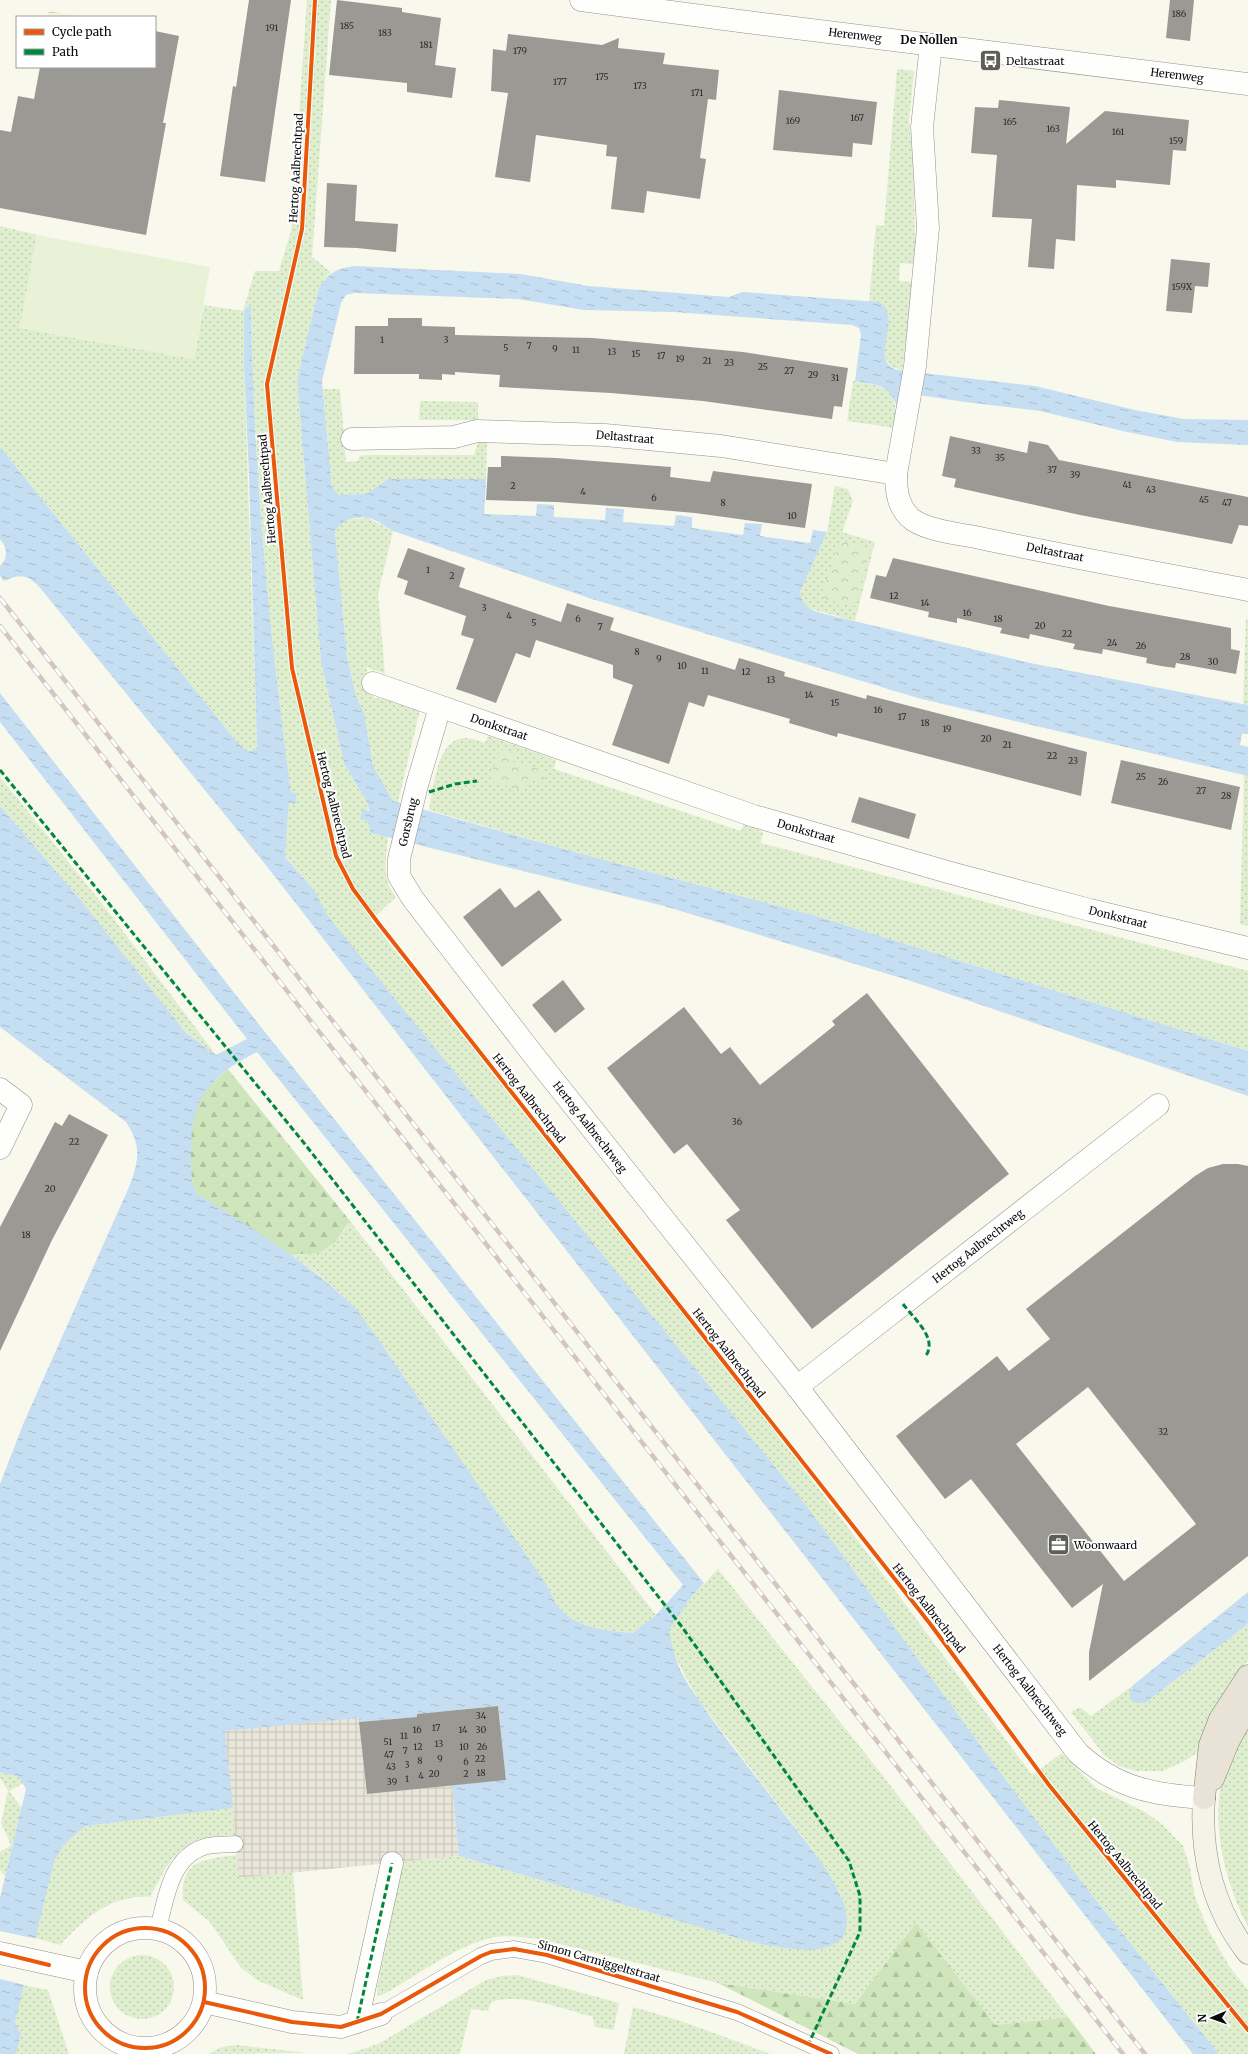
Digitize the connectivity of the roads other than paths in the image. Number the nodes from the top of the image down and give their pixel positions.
1 (581, 0) edge
2 (931, 45) junction
3 (1248, 84) edge
4 (352, 439) dead end
5 (896, 474) junction
6 (1248, 590) edge
7 (373, 683) dead end
8 (440, 707) junction
9 (399, 859) joint
10 (1248, 948) edge
11 (0, 1089) edge
12 (1158, 1105) dead end
13 (0, 1148) edge
14 (797, 1387) junction
15 (1248, 1676) edge
16 (1248, 1706) edge
17 (1204, 1798) junction
18 (235, 1844) dead end
19 (392, 1863) dead end
20 (158, 1929) junction
21 (0, 1953) edge
22 (1248, 1953) edge
23 (87, 1972) junction
24 (204, 2002) junction
25 (381, 2014) joint
26 (357, 2022) junction
27 (112, 2047) edge
28 (146, 2052) edge
29 (831, 2054) edge

1 - 2 street, Herenweg
2 - 3 street, Herenweg
2 - 5 street, Deltastraat
4 - 5 street, Deltastraat
5 - 6 street, Deltastraat
7 - 8 street, Donkstraat
8 - 9 street, Gorsbrug
8 - 10 street, Donkstraat
9 - 14 street, Hertog Aalbrechtweg
11 - 13 street
12 - 14 street, Hertog Aalbrechtweg
14 - 17 street, Hertog Aalbrechtweg
15 - 17 highway
16 - 17 highway
17 - 22 main road
18 - 20 lane
19 - 26 street
20 - 23 street
20 - 24 street
21 - 23 street
23 - 27 street
24 - 26 street, Simon Carmiggeltstraat
24 - 28 street
25 - 26 street, Simon Carmiggeltstraat
25 - 29 lane, Simon Carmiggeltstraat
27 - 28 street

